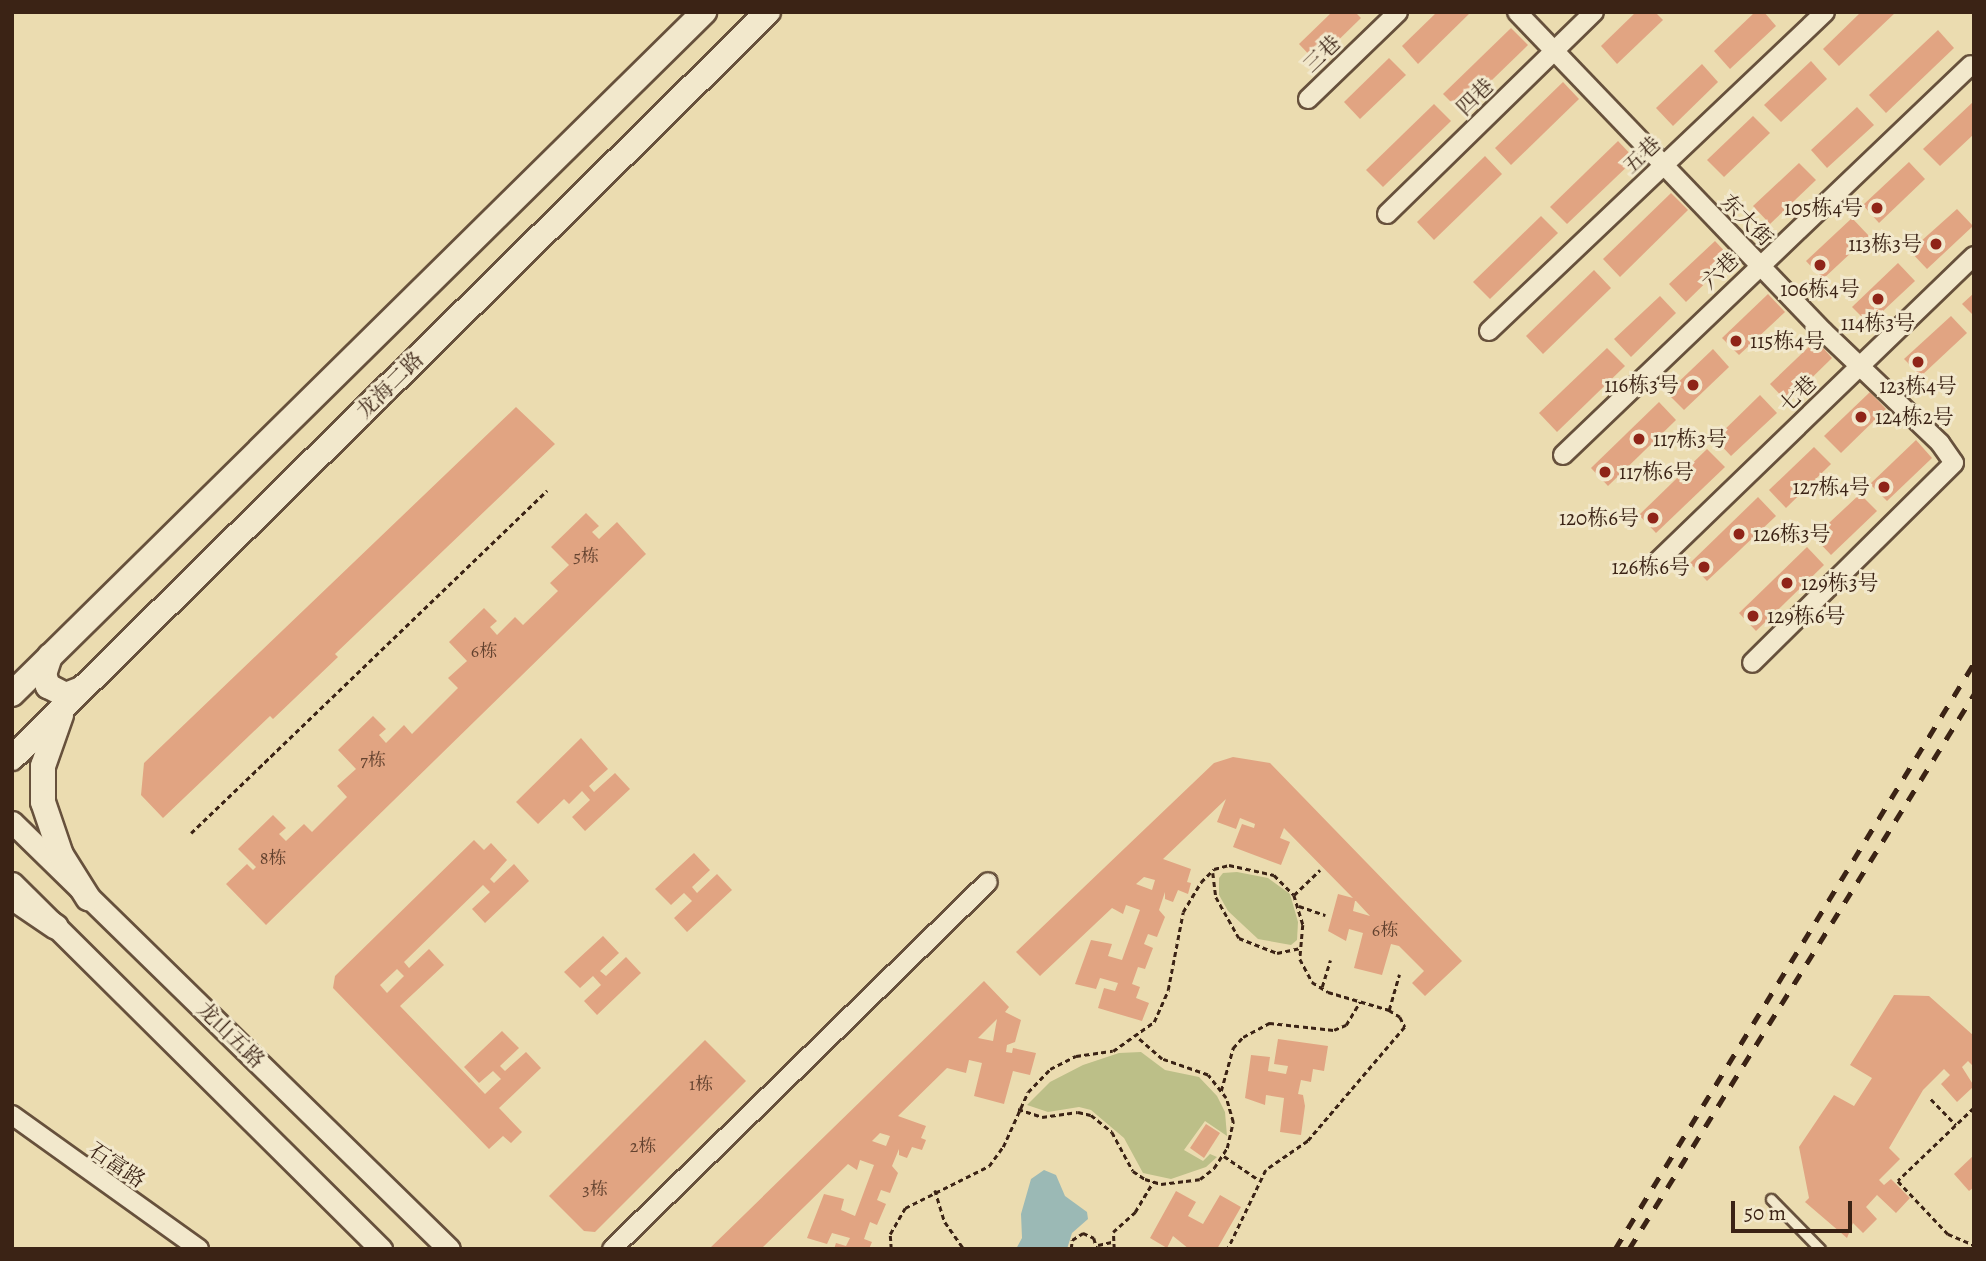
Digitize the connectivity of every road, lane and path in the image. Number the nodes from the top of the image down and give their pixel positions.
1 (704, 12) edge
2 (768, 12) edge
3 (1398, 12) edge
4 (1517, 12) edge
5 (1594, 12) edge
6 (1825, 12) edge
7 (1554, 51) junction
8 (1971, 65) dead end
9 (1308, 99) dead end
10 (1662, 167) junction
11 (1387, 214) dead end
12 (1974, 256) edge
13 (1759, 265) junction
14 (1489, 331) dead end
15 (1860, 366) junction
16 (1563, 455) dead end
17 (547, 491) dead end
18 (1654, 565) dead end
19 (43, 663) junction
20 (1752, 663) dead end
21 (12, 680) edge
22 (12, 694) edge
23 (74, 695) junction
24 (12, 758) edge
25 (12, 822) edge
26 (191, 833) dead end
27 (1320, 870) dead end
28 (1213, 871) junction
29 (988, 882) dead end
30 (12, 883) edge
31 (1294, 895) junction
32 (12, 897) edge
33 (88, 898) junction
34 (1299, 906) junction
35 (1325, 915) dead end
36 (55, 927) junction
37 (1300, 948) junction
38 (1330, 960) dead end
39 (1399, 974) dead end
40 (1322, 988) junction
41 (1360, 1002) junction
42 (1389, 1010) junction
43 (1137, 1037) junction
44 (1221, 1091) junction
45 (1931, 1099) dead end
46 (1974, 1108) edge
47 (1018, 1109) junction
48 (12, 1115) edge
49 (1956, 1125) junction
50 (1223, 1155) junction
51 (1259, 1180) junction
52 (1153, 1182) junction
53 (935, 1190) junction
54 (1771, 1199) dead end
55 (1112, 1242) junction
56 (1974, 1245) edge
57 (1097, 1247) edge
58 (199, 1249) edge
59 (380, 1249) edge
60 (449, 1249) edge
61 (612, 1249) edge
62 (891, 1249) edge
63 (964, 1249) edge
64 (1071, 1249) edge
65 (1114, 1249) edge
66 (1228, 1249) edge
67 (1820, 1249) edge

1 - 19 main road
2 - 23 main road, 龙海二路
3 - 9 street, 三巷
4 - 7 street, 东大街
5 - 7 street, 四巷
6 - 10 street, 五巷
7 - 10 street, 东大街
7 - 11 street, 四巷
8 - 13 street, 六巷
10 - 13 street, 东大街
10 - 14 street, 五巷
12 - 15 street, 七巷
13 - 15 street, 东大街
13 - 16 street, 六巷
15 - 18 street, 七巷
15 - 20 street, 东大街
17 - 26 path
19 - 21 main road
19 - 22 main road
19 - 23 main road
23 - 24 main road, 龙海二路
23 - 33 main road
25 - 33 street, 龙山五路
27 - 31 path
28 - 31 path
28 - 37 path
28 - 43 path
29 - 61 street
30 - 36 street
31 - 34 path
32 - 36 main road
33 - 60 street, 龙山五路
34 - 35 path
34 - 37 path
36 - 59 street
37 - 40 path
38 - 40 path
39 - 42 path
40 - 41 path
41 - 42 path
41 - 44 path
42 - 51 path
43 - 44 path
43 - 47 path
44 - 50 path
45 - 49 path
46 - 49 path
47 - 52 path
47 - 53 path
48 - 58 street, 石富路
49 - 56 path
50 - 51 path
50 - 52 path
51 - 66 path
52 - 55 path
53 - 62 path
53 - 63 path
54 - 67 lane
55 - 57 path
55 - 65 path
57 - 64 path

